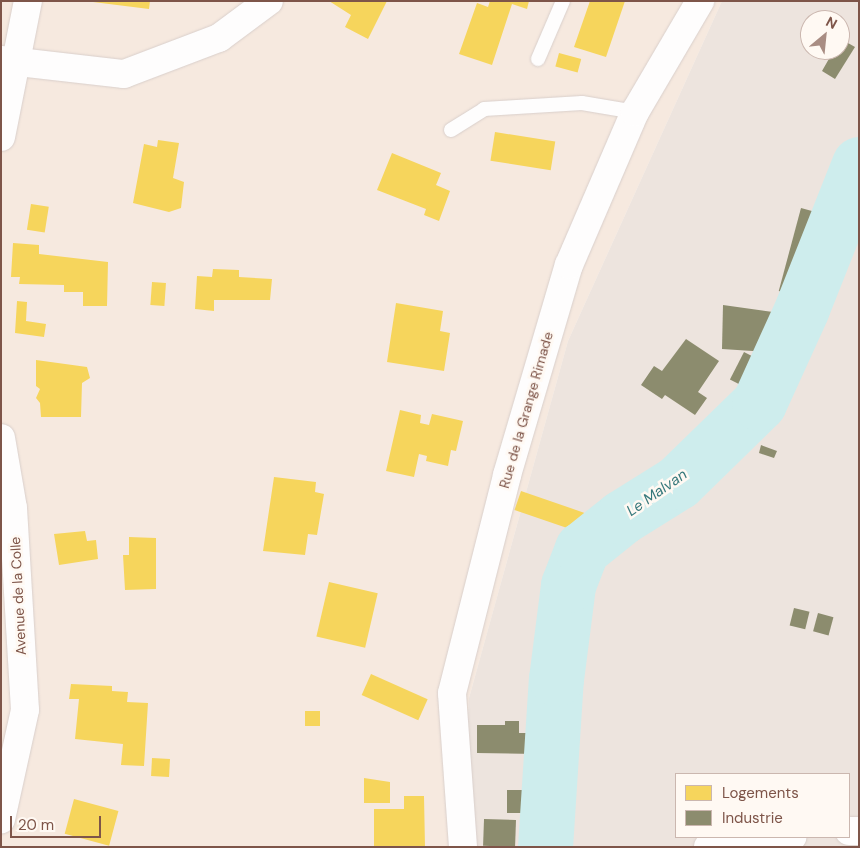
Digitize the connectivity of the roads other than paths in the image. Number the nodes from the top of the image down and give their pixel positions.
1 (12, 1) edge
2 (28, 1) edge
3 (269, 1) edge
4 (563, 1) edge
5 (700, 1) edge
6 (6, 56) edge
7 (538, 59) dead end
8 (636, 112) junction
9 (452, 130) dead end
10 (1, 137) edge
11 (1, 438) edge
12 (1, 568) edge
13 (22, 666) junction
14 (1, 819) edge
15 (784, 838) edge
16 (463, 847) edge
17 (708, 847) edge

1 - 6 street
2 - 6 street
3 - 6 street
4 - 7 lane
5 - 8 street, Rue de la Grange Rimade
6 - 10 street
8 - 9 lane
8 - 16 street, Rue de la Grange Rimade
11 - 13 street, Avenue de la Colle
12 - 13 street, Avenue de la Colle
13 - 14 street, Avenue de la Colle
15 - 17 street

